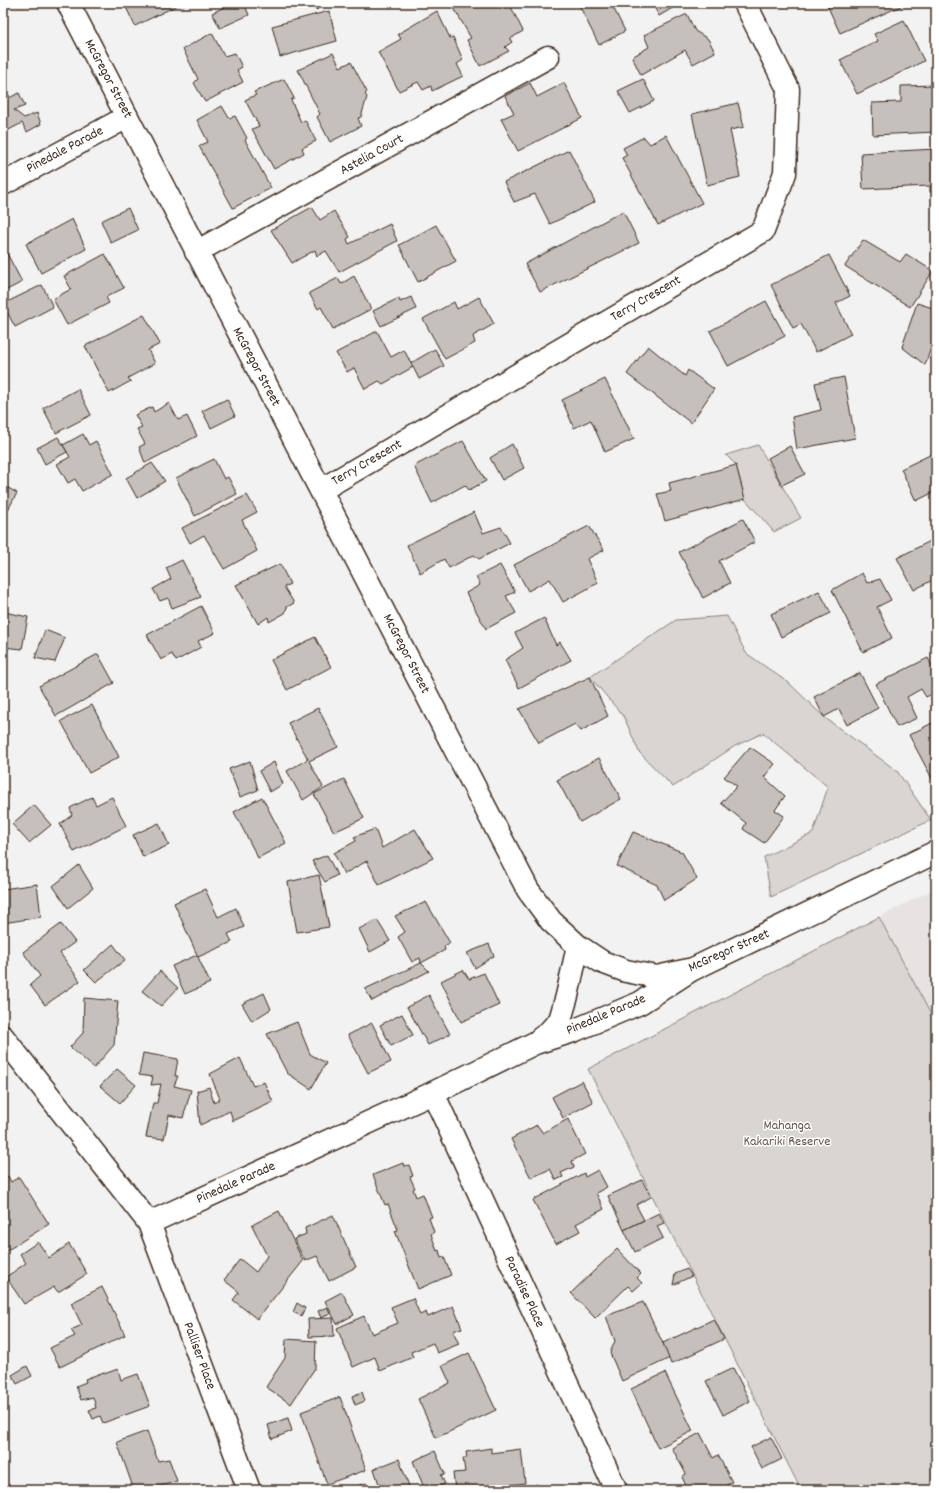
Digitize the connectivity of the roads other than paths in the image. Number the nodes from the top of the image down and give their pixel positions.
1 (68, 3) edge
2 (745, 3) edge
3 (548, 57) dead end
4 (127, 117) junction
5 (3, 184) edge
6 (196, 252) junction
7 (320, 490) junction
8 (936, 852) edge
9 (578, 946) junction
10 (693, 969) junction
11 (3, 1037) edge
12 (535, 1043) junction
13 (433, 1093) junction
14 (149, 1223) junction
15 (249, 1490) edge
16 (616, 1490) edge

1 - 4 street, McGregor Street
2 - 7 street, Terry Crescent
3 - 6 street, Astelia Court
4 - 5 street, Pinedale Parade
4 - 6 street, McGregor Street
6 - 7 street, McGregor Street
7 - 9 street, McGregor Street
8 - 10 street, McGregor Street
9 - 10 street, McGregor Street
9 - 12 street, Pinedale Parade
10 - 12 street, Pinedale Parade
11 - 14 street
12 - 13 street, Pinedale Parade
13 - 14 street, Pinedale Parade
13 - 16 street, Paradise Place
14 - 15 street, Palliser Place

